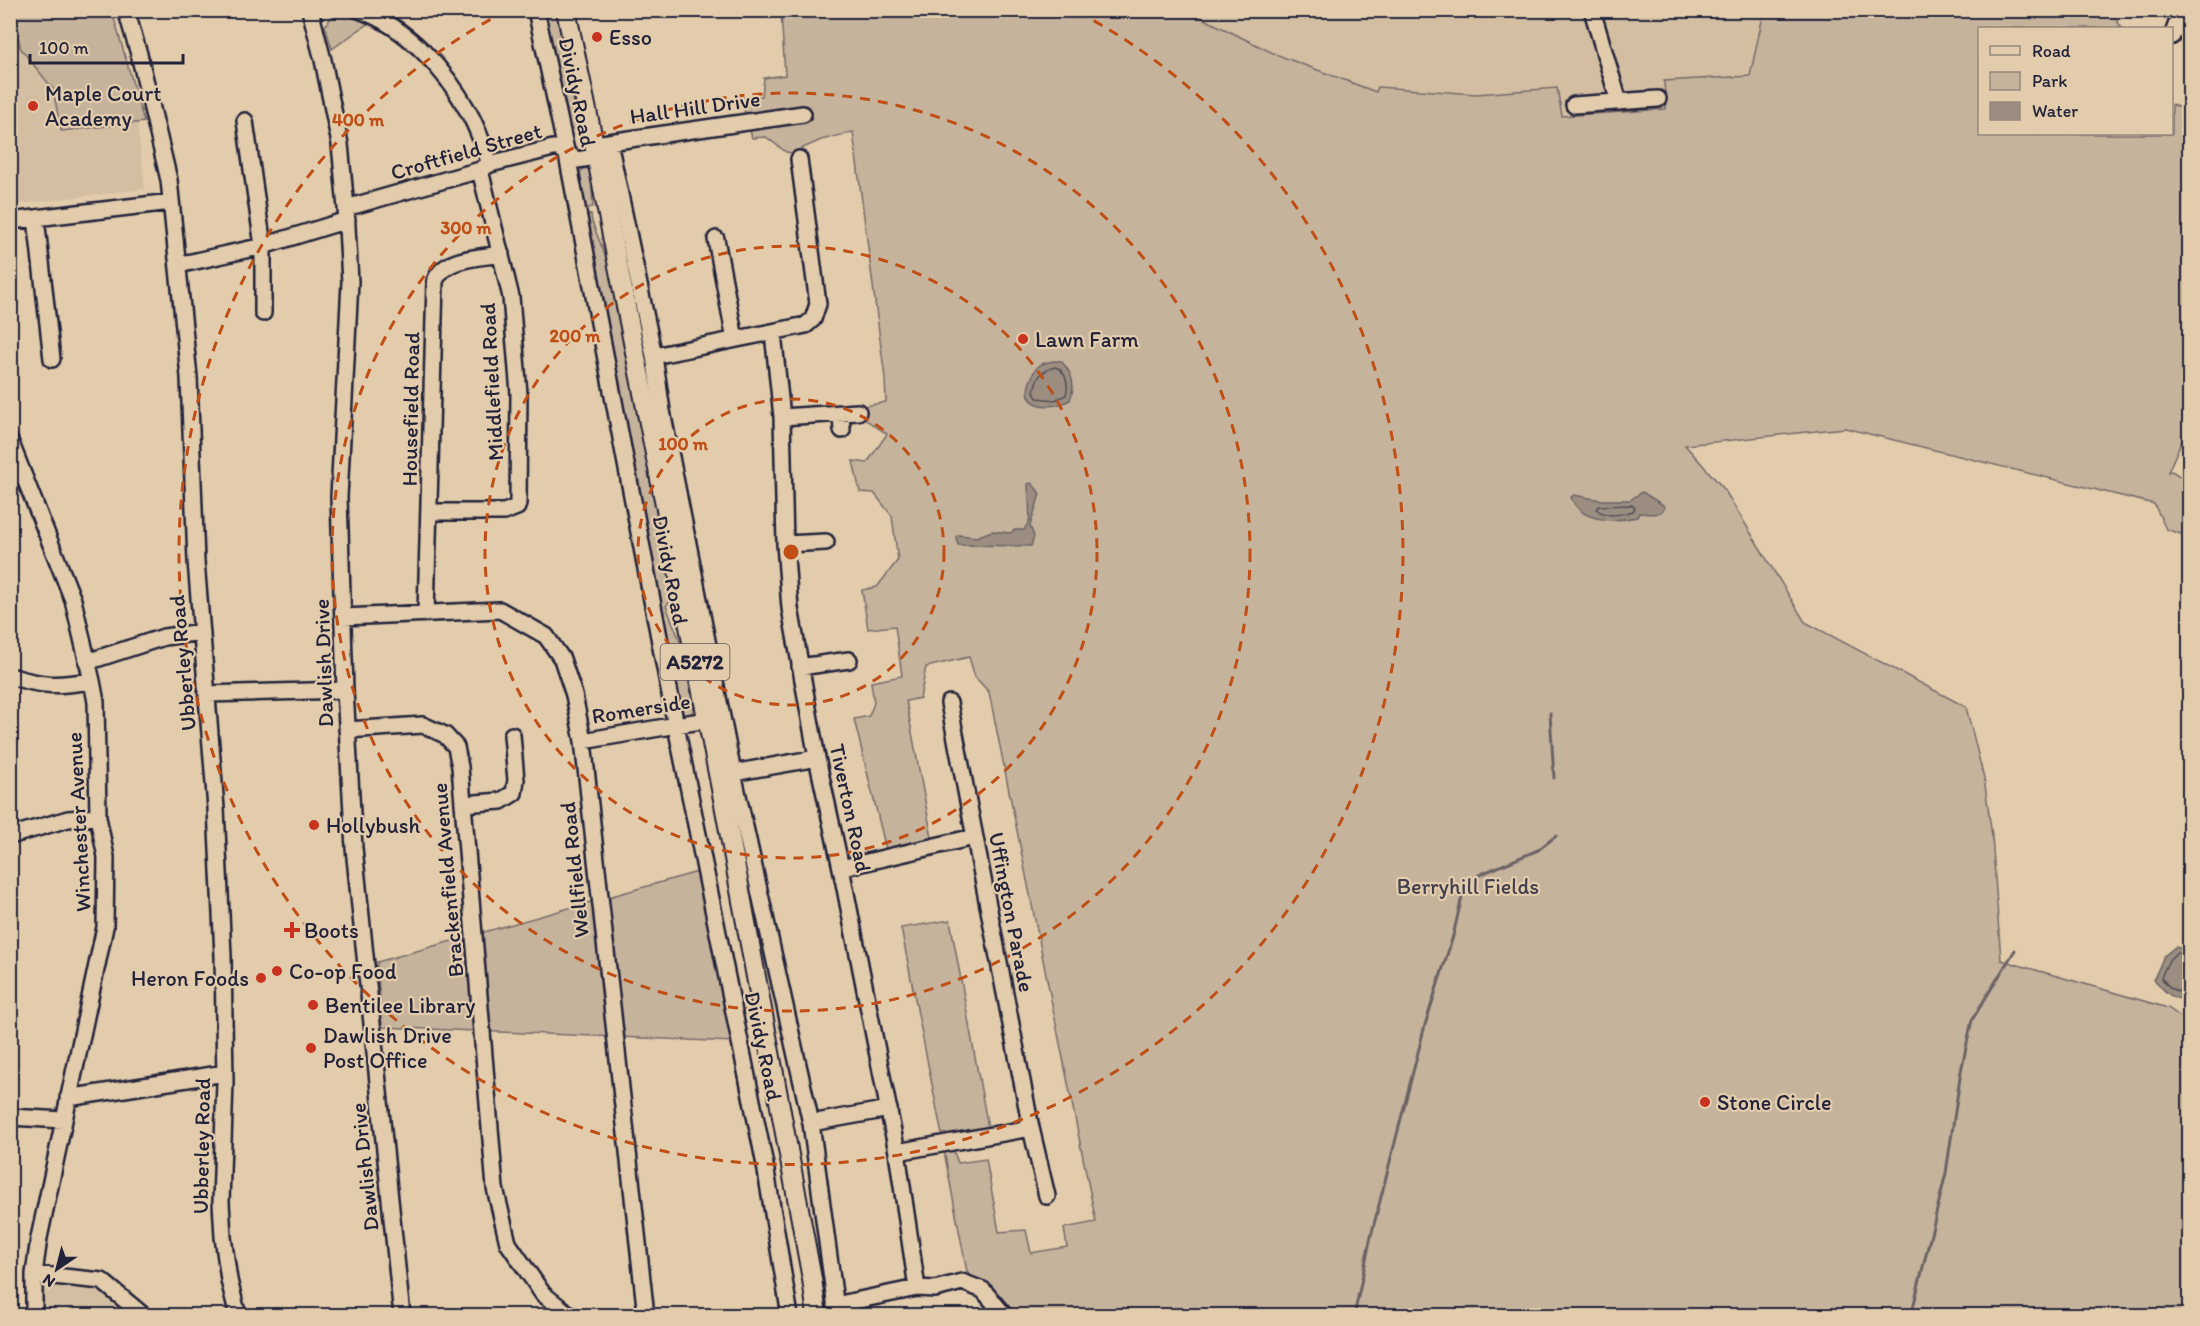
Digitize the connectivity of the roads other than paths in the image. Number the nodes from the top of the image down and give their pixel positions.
1 (126, 10) edge
2 (359, 10) edge
3 (536, 10) edge
4 (566, 10) edge
5 (1592, 10) edge
6 (2182, 10) edge
7 (313, 11) edge
8 (2173, 33) edge
9 (1658, 99) dead end
10 (1618, 102) junction
11 (1574, 105) dead end
12 (803, 114) dead end
13 (245, 121) dead end
14 (600, 148) junction
15 (567, 155) junction
16 (799, 159) dead end
17 (485, 167) junction
18 (171, 202) junction
19 (347, 214) junction
20 (36, 218) junction
21 (10, 221) edge
22 (716, 240) dead end
23 (262, 246) junction
24 (501, 254) junction
25 (178, 265) junction
26 (263, 313) dead end
27 (773, 333) junction
28 (735, 339) junction
29 (654, 356) junction
30 (52, 359) dead end
31 (858, 412) dead end
32 (841, 414) junction
33 (782, 417) junction
34 (842, 430) dead end
35 (10, 441) edge
36 (429, 512) junction
37 (826, 542) dead end
38 (785, 544) junction
39 (426, 614) junction
40 (343, 617) junction
41 (202, 632) junction
42 (849, 660) dead end
43 (87, 662) junction
44 (800, 667) junction
45 (10, 676) edge
46 (92, 681) junction
47 (345, 690) junction
48 (207, 694) junction
49 (949, 704) dead end
50 (706, 720) junction
51 (676, 726) junction
52 (347, 730) junction
53 (512, 735) dead end
54 (583, 741) junction
55 (817, 758) junction
56 (733, 773) junction
57 (463, 804) junction
58 (98, 817) junction
59 (10, 836) edge
60 (974, 837) junction
61 (842, 868) junction
62 (225, 1073) junction
63 (68, 1098) junction
64 (889, 1109) junction
65 (10, 1117) edge
66 (63, 1120) junction
67 (810, 1123) junction
68 (1031, 1128) junction
69 (897, 1152) junction
70 (1047, 1196) dead end
71 (34, 1274) junction
72 (917, 1288) junction
73 (836, 1310) edge
74 (34, 1316) edge
75 (144, 1316) edge
76 (238, 1316) edge
77 (402, 1316) edge
78 (570, 1316) edge
79 (646, 1316) edge
80 (790, 1316) edge
81 (817, 1316) edge
82 (1005, 1316) edge

1 - 18 street, Ubberley Road
2 - 17 street, Middlefield Road
3 - 15 street, Dividy Road
4 - 14 main road, Dividy Road / A5272
5 - 10 street
6 - 8 street
7 - 19 street, Dawlish Drive
9 - 10 street
10 - 11 street
12 - 14 street, Hall Hill Drive
13 - 23 street
14 - 15 street, Croftfield Street
14 - 29 street, Dividy Road
14 - 50 main road, Dividy Road / A5272
15 - 17 street, Croftfield Street
15 - 51 street, Dividy Road
16 - 27 street
17 - 19 street, Croftfield Street
17 - 24 street, Middlefield Road
18 - 20 street
18 - 25 street, Ubberley Road
19 - 23 street, Croftfield Street
19 - 40 street, Dawlish Drive
20 - 21 street
20 - 30 street
22 - 28 street
23 - 25 street, Croftfield Street
23 - 26 street
24 - 36 street, Housefield Road
24 - 36 street, Middlefield Road
25 - 41 street, Ubberley Road
27 - 28 street
27 - 33 street, Tiverton Road
28 - 29 street
29 - 56 street, Dividy Road
31 - 32 street
32 - 33 street
32 - 34 street
33 - 38 street, Tiverton Road
35 - 43 street, Winchester Avenue
36 - 39 street, Housefield Road
37 - 38 street
38 - 44 street, Tiverton Road
39 - 40 street, Wellfield Road
39 - 54 street, Wellfield Road
40 - 47 street, Dawlish Drive
41 - 43 street
41 - 48 street, Ubberley Road
42 - 44 street
43 - 46 street, Winchester Avenue
44 - 55 street, Tiverton Road
45 - 46 street
46 - 58 street, Winchester Avenue
47 - 48 street
47 - 52 street, Dawlish Drive
48 - 62 street, Ubberley Road
49 - 60 street, Uffington Parade
50 - 51 street, Romerside
50 - 81 main road, Dividy Road / A5272
51 - 54 street, Romerside
51 - 80 street, Dividy Road
52 - 57 street, Brackenfield Avenue
52 - 77 street, Dawlish Drive
53 - 57 street
54 - 79 street, Wellfield Road
55 - 56 street
55 - 61 street, Tiverton Road
56 - 67 street, Dividy Road
57 - 78 street, Brackenfield Avenue
58 - 59 street
58 - 63 street, Winchester Avenue
60 - 61 street
60 - 68 street, Uffington Parade
61 - 64 street, Tiverton Road
62 - 63 street
62 - 76 street, Ubberley Road
63 - 66 street, Winchester Avenue
64 - 67 street
64 - 69 street, Tiverton Road
65 - 66 street
66 - 71 street, Winchester Avenue
67 - 73 street, Dividy Road
68 - 69 street
68 - 70 street, Uffington Parade
69 - 72 street, Tiverton Road
71 - 74 street, Winchester Avenue
71 - 75 street
72 - 73 street
72 - 82 street

